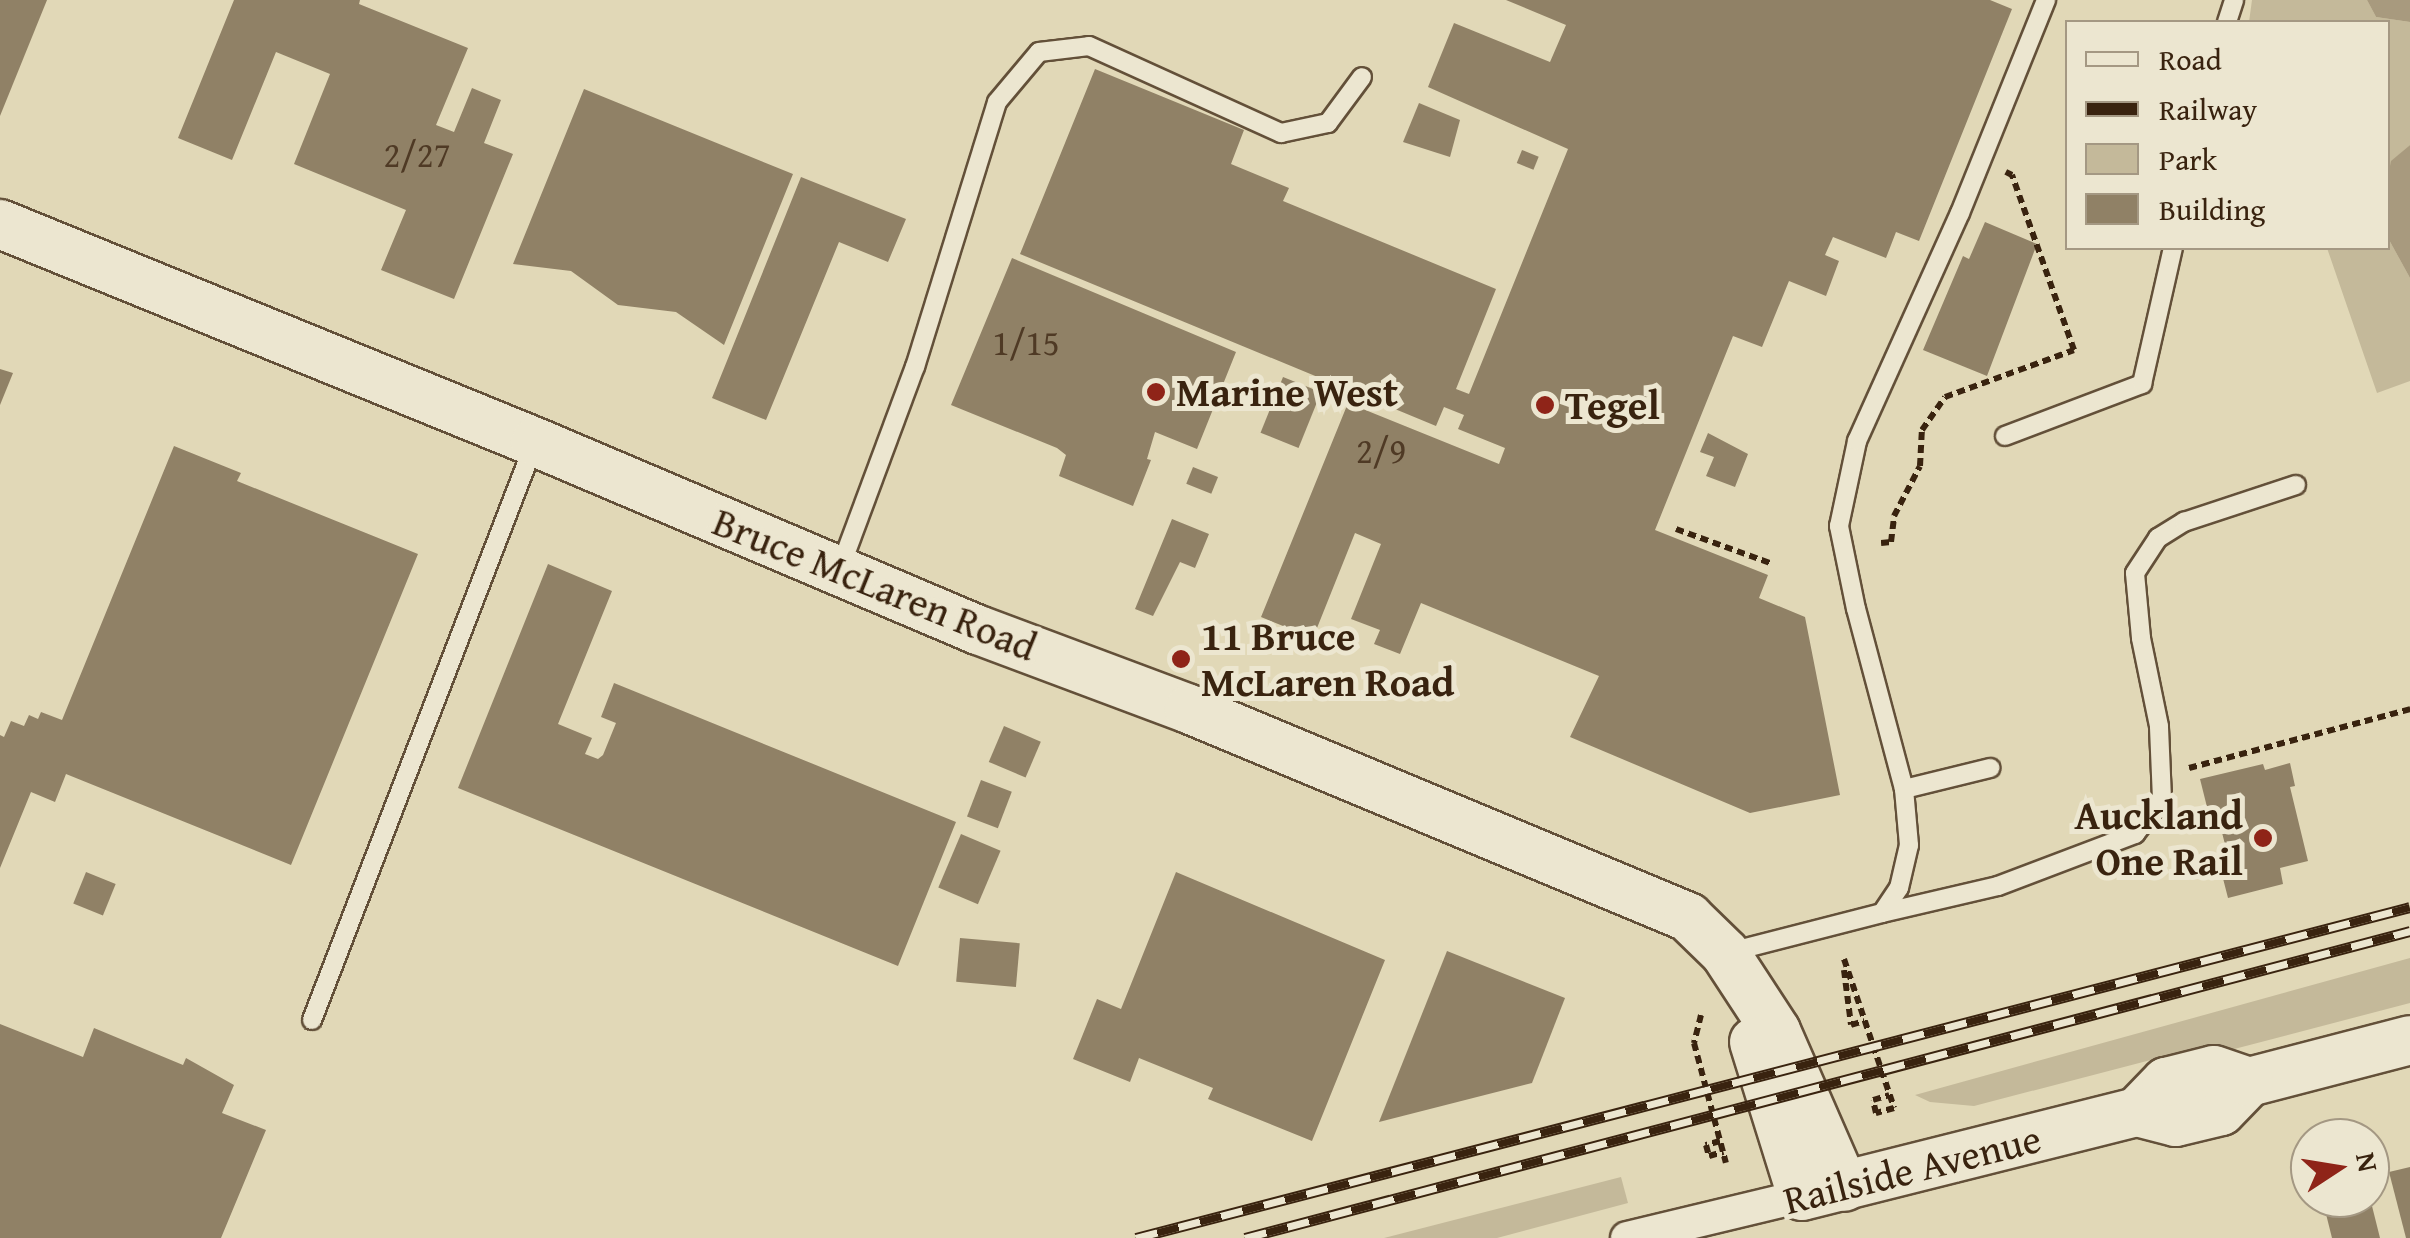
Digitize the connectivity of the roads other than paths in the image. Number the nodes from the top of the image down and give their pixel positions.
1 (2046, 0) edge
2 (1362, 77) dead end
3 (0, 224) edge
4 (2173, 250) edge
5 (2005, 436) dead end
6 (535, 442) junction
7 (2296, 485) dead end
8 (839, 572) junction
9 (1990, 768) dead end
10 (1904, 789) junction
11 (1882, 913) junction
12 (1728, 960) junction
13 (312, 1020) dead end
14 (2410, 1040) edge
15 (1823, 1192) junction
16 (1627, 1238) edge

1 - 10 lane
2 - 8 lane
3 - 6 main road, Bruce McLaren Road
4 - 5 lane
6 - 8 main road, Bruce McLaren Road
6 - 13 lane
7 - 11 lane
8 - 12 main road, Bruce McLaren Road
9 - 10 lane
10 - 11 lane
11 - 12 lane
12 - 15 main road, Bruce McLaren Road
14 - 15 main road, Railside Avenue
15 - 16 street, Railside Avenue

